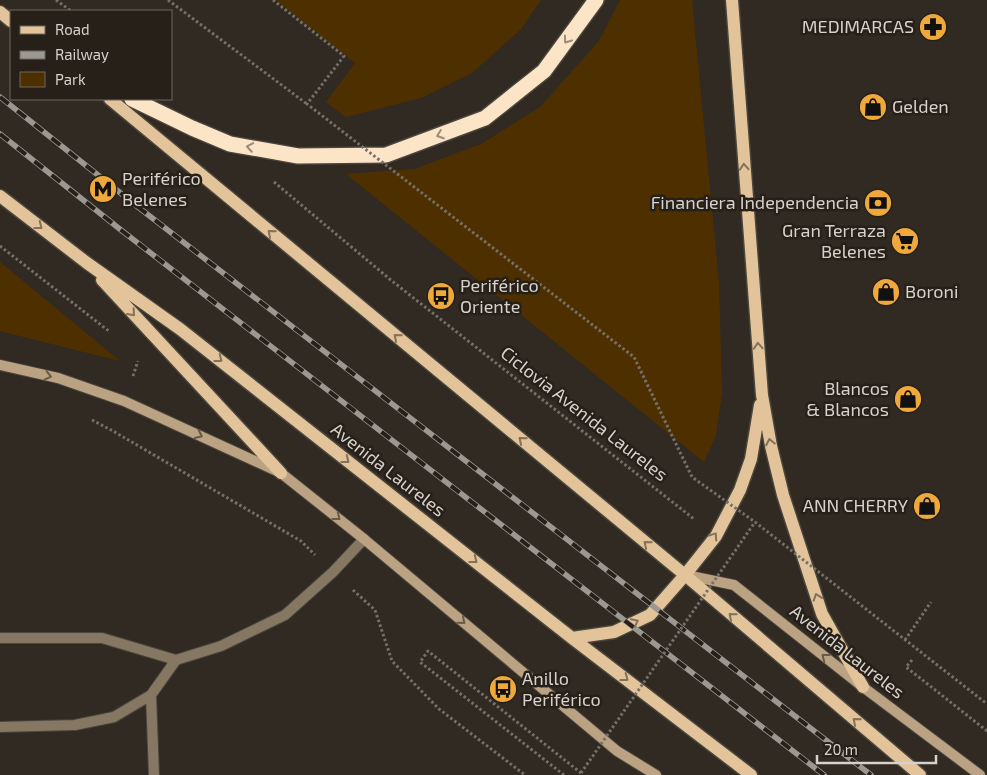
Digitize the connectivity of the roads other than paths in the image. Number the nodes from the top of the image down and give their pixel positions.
1 (596, 0) edge
2 (732, 0) edge
3 (0, 12) edge
4 (10, 20) edge
5 (111, 100) edge
6 (134, 100) edge
7 (0, 196) edge
8 (87, 264) junction
9 (0, 365) edge
10 (762, 395) junction
11 (281, 473) junction
12 (364, 539) junction
13 (684, 575) junction
14 (0, 638) edge
15 (572, 638) junction
16 (176, 660) junction
17 (863, 687) junction
18 (151, 695) junction
19 (0, 727) edge
20 (154, 775) edge
21 (656, 775) edge
22 (751, 775) edge
23 (920, 775) edge
24 (980, 775) edge

1 -> 6 highway
10 -> 2 main road
3 - 4 main road
13 -> 5 main road, Avenida Laureles
7 -> 8 main road, Avenida Laureles
8 -> 11 main road
8 -> 15 main road, Avenida Laureles
9 -> 11 main road
13 -> 10 main road
17 -> 10 main road
11 -> 12 main road
12 - 16 street
12 -> 21 main road
15 -> 13 main road
17 -> 13 main road, Avenida Laureles
23 -> 13 main road, Avenida Laureles
14 - 16 street
15 -> 22 main road, Avenida Laureles
16 - 18 street
17 - 24 main road, Avenida Laureles
18 - 19 street
18 - 20 street

